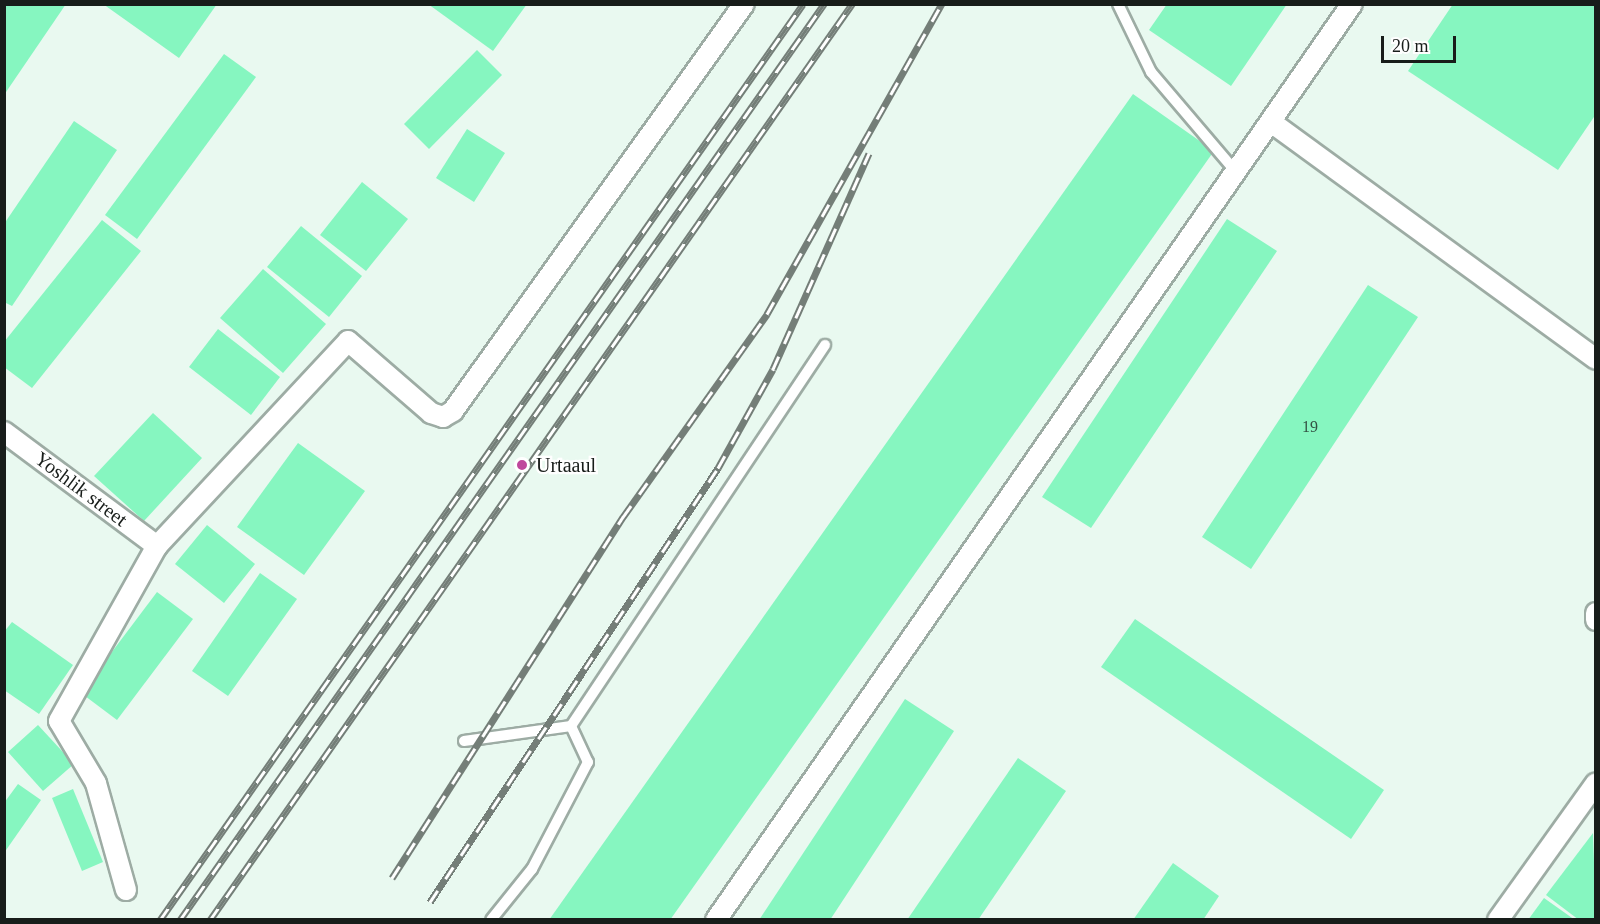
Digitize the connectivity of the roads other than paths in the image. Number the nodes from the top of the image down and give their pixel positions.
1 (744, 4) edge
2 (1118, 4) edge
3 (1352, 4) edge
4 (1270, 122) junction
5 (1236, 172) junction
6 (825, 345) dead end
7 (1596, 359) edge
8 (4, 432) edge
9 (157, 546) junction
10 (1596, 613) edge
11 (1596, 620) edge
12 (571, 726) junction
13 (464, 741) dead end
14 (1596, 783) edge
15 (126, 890) dead end
16 (491, 920) edge
17 (716, 920) edge
18 (1498, 920) edge

1 - 9 street
2 - 5 lane
3 - 4 street
4 - 5 street
4 - 7 street
5 - 17 street
6 - 12 lane
8 - 9 street, Yoshlik street
9 - 15 street
10 - 11 street
12 - 13 lane
12 - 16 lane
14 - 18 street

